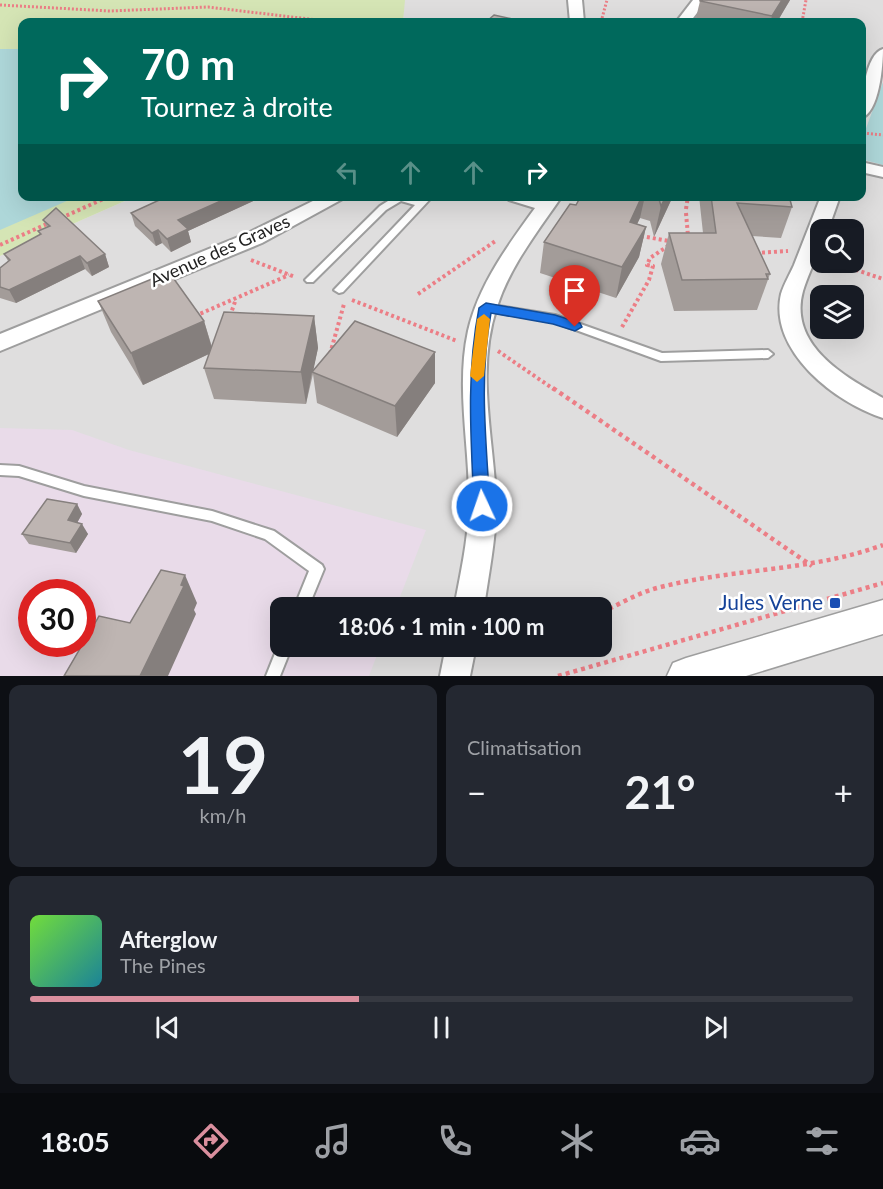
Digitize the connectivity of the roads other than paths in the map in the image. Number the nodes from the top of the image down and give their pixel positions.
1 (575, 0) edge
2 (700, 0) edge
3 (577, 18) edge
4 (686, 18) edge
5 (883, 54) edge
6 (866, 100) edge
7 (866, 168) edge
8 (883, 172) edge
9 (329, 201) edge
10 (394, 201) edge
11 (411, 201) edge
12 (425, 201) edge
13 (549, 201) edge
14 (829, 201) edge
15 (422, 204) junction
16 (310, 280) dead end
17 (339, 290) dead end
18 (486, 308) junction
19 (0, 343) edge
20 (768, 354) dead end
21 (883, 409) edge
22 (0, 470) edge
23 (306, 597) edge
24 (471, 597) edge
25 (883, 617) edge
26 (281, 657) edge
27 (459, 657) edge
28 (273, 676) edge
29 (455, 676) edge
30 (686, 676) edge

1 - 3 street
2 - 4 street
5 - 6 street
7 - 8 street
9 - 19 street, Avenue des Graves
10 - 16 lane
11 - 15 lane
12 - 15 lane
13 - 18 street
14 - 21 street
15 - 17 lane
18 - 20 lane
18 - 24 street
22 - 23 lane
25 - 30 street
26 - 28 lane
27 - 29 street

